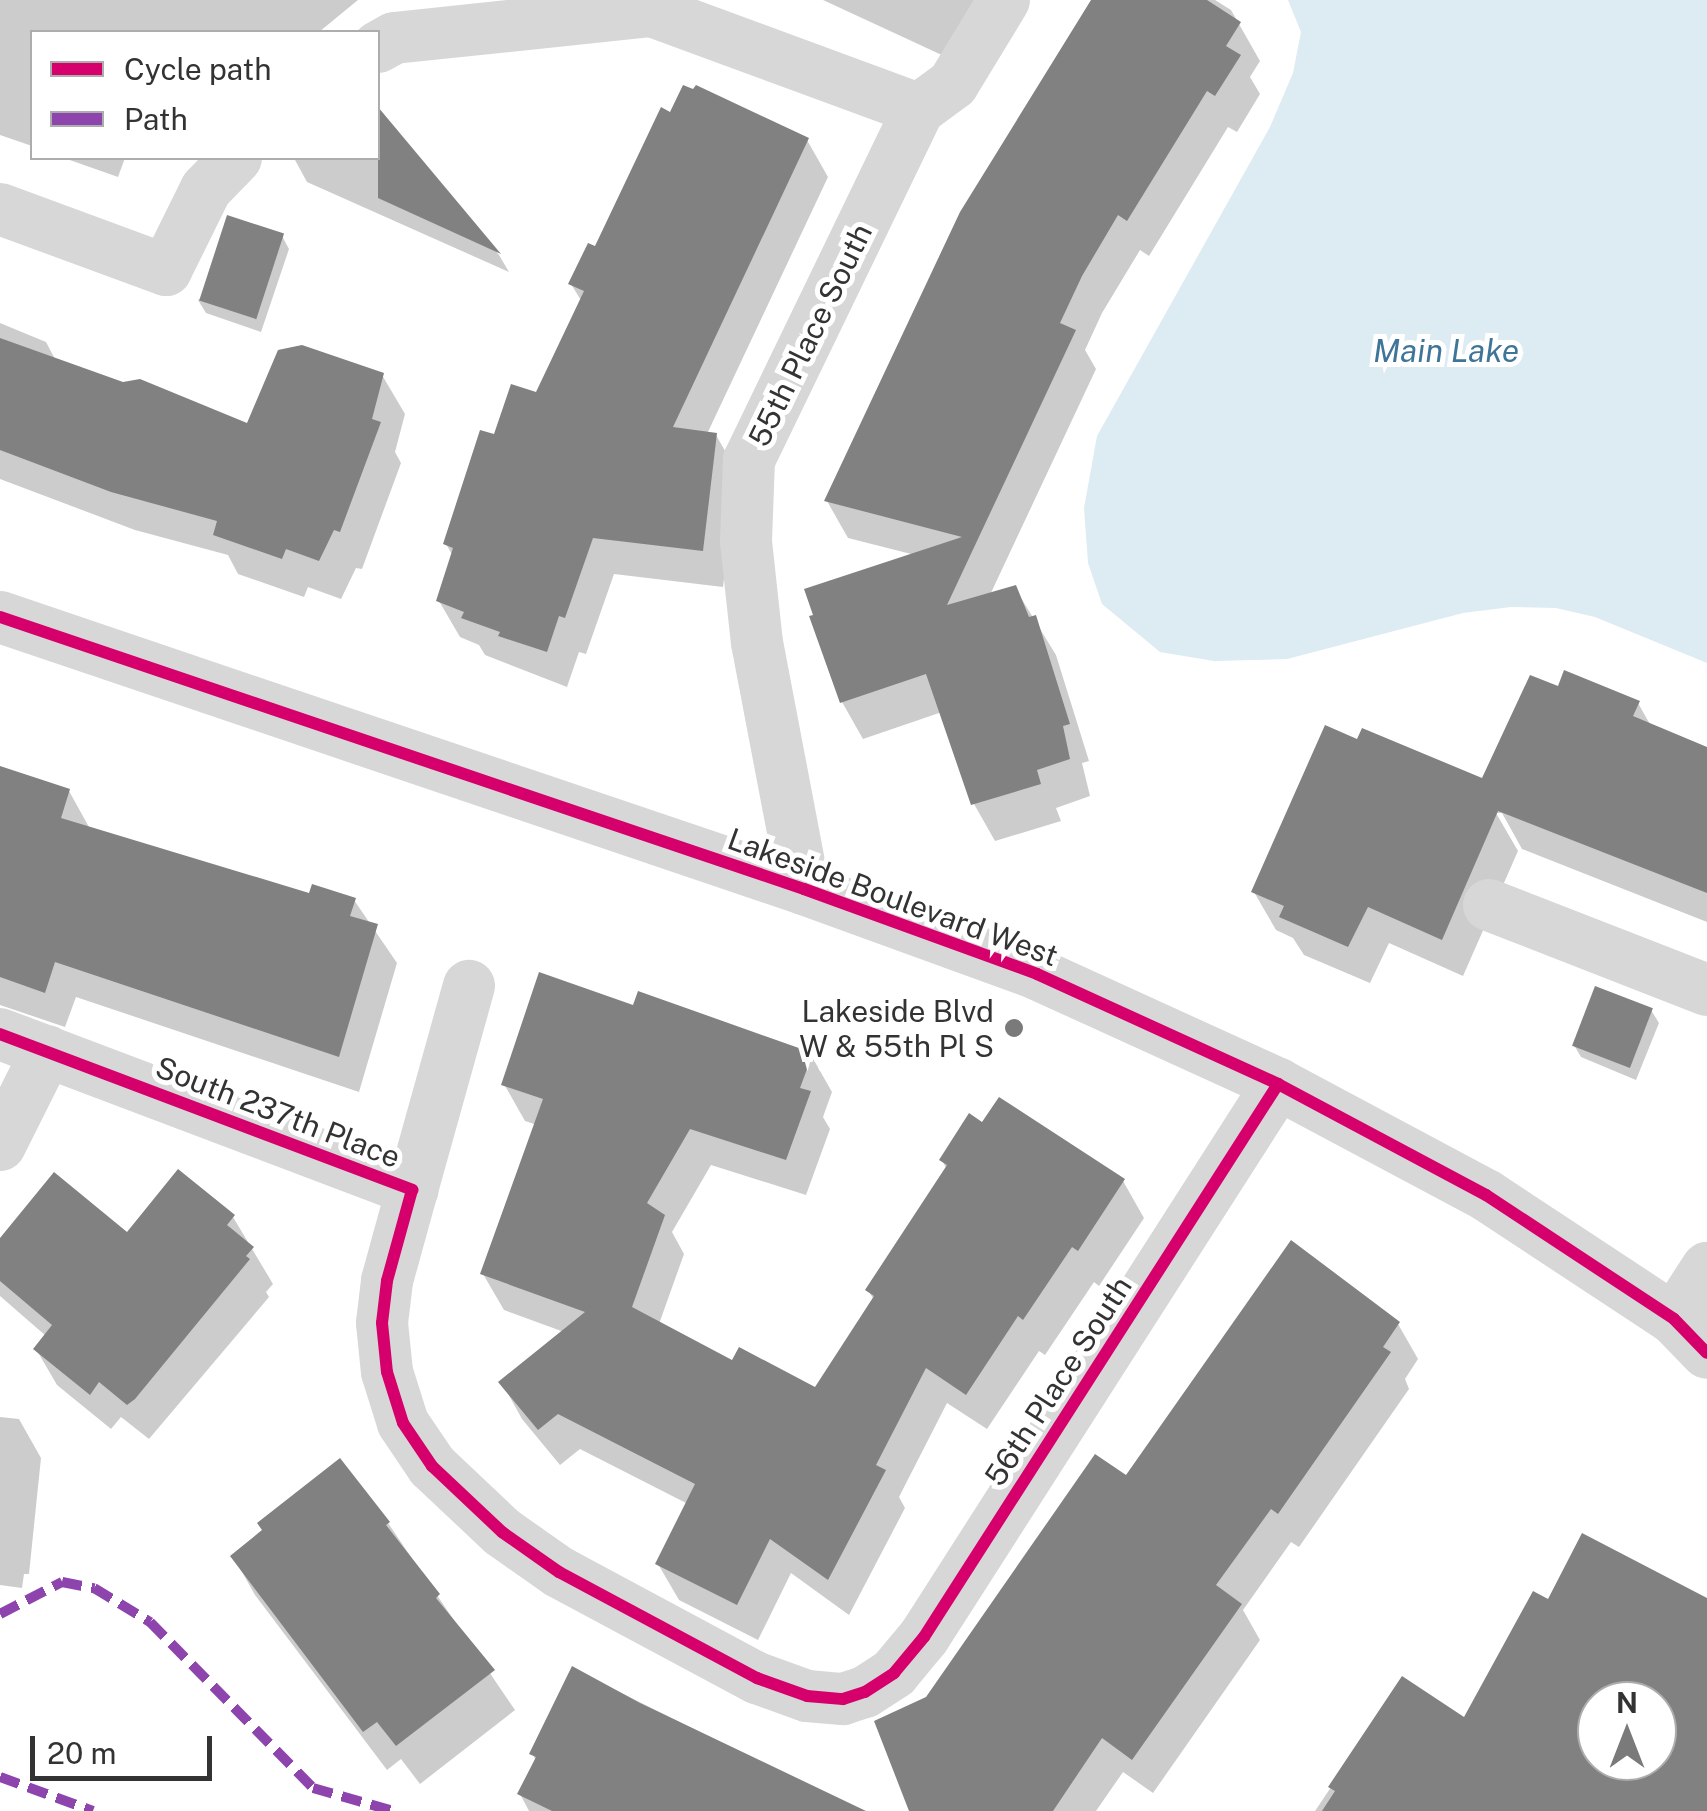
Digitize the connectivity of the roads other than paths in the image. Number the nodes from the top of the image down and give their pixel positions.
1 (1004, 0) edge
2 (380, 47) edge
3 (920, 108) junction
4 (234, 160) edge
5 (0, 209) edge
6 (0, 617) edge
7 (804, 889) junction
8 (1489, 905) dead end
9 (469, 986) dead end
10 (1707, 990) edge
11 (23, 1042) edge
12 (1278, 1084) junction
13 (0, 1145) edge
14 (412, 1190) junction
15 (1707, 1268) edge
16 (1691, 1336) edge
17 (866, 1692) joint

1 - 3 street, 55th Place South
2 - 3 street
3 - 7 street, 55th Place South
4 - 5 street
6 - 7 street, Lakeside Boulevard West
7 - 12 street, Lakeside Boulevard West
8 - 10 street
9 - 14 street
11 - 13 street
11 - 14 street, South 237th Place
12 - 16 street, Lakeside Boulevard West
12 - 17 street, 56th Place South
14 - 17 street, South 237th Place
15 - 16 street

